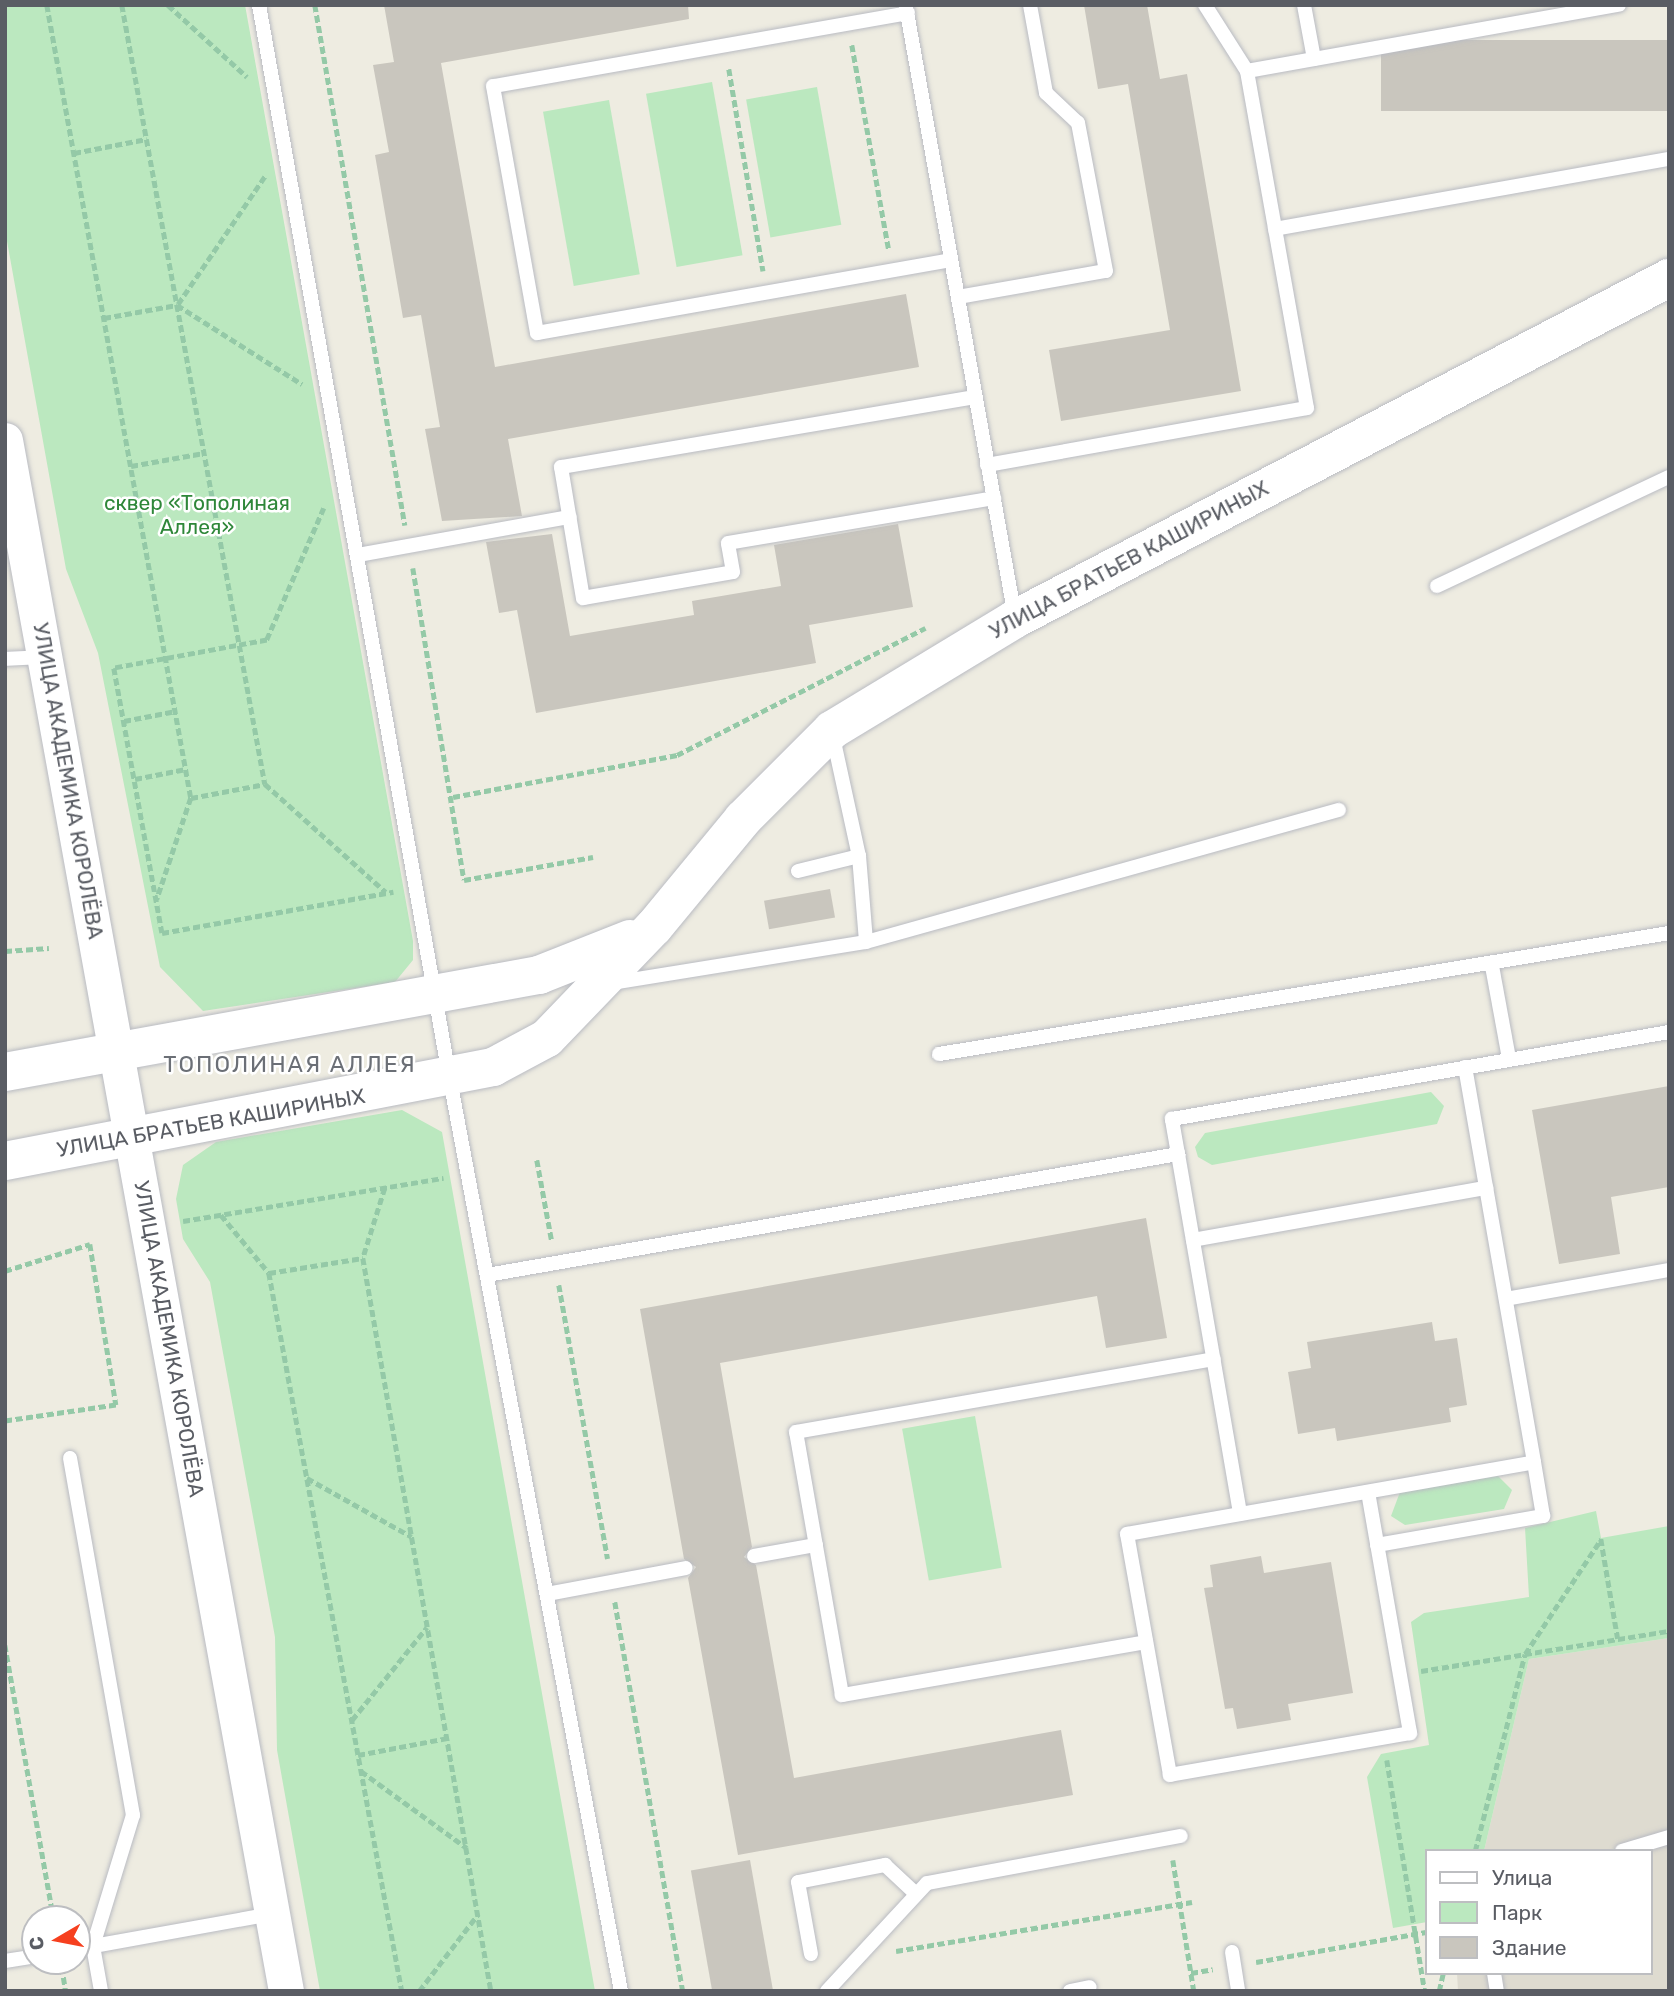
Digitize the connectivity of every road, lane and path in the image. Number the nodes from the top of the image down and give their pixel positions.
1 (47, 5) edge
2 (122, 5) edge
3 (168, 5) edge
4 (259, 5) edge
5 (315, 5) edge
6 (1030, 5) edge
7 (1205, 5) edge
8 (1304, 5) edge
9 (1619, 5) edge
10 (907, 9) edge
11 (848, 23) junction
12 (725, 45) junction
13 (1314, 59) junction
14 (1247, 71) junction
15 (247, 77) dead end
16 (147, 139) junction
17 (74, 153) junction
18 (1669, 159) edge
19 (265, 176) dead end
20 (1275, 229) junction
21 (951, 260) junction
22 (892, 270) junction
23 (1669, 278) edge
24 (767, 292) junction
25 (958, 297) junction
26 (177, 304) junction
27 (104, 318) junction
28 (302, 385) dead end
29 (975, 397) junction
30 (5, 440) edge
31 (204, 453) junction
32 (987, 465) junction
33 (131, 466) junction
34 (1669, 477) edge
35 (994, 498) junction
36 (325, 508) dead end
37 (570, 517) junction
38 (409, 546) junction
39 (358, 555) junction
40 (1437, 586) dead end
41 (1015, 620) junction
42 (935, 623) dead end
43 (239, 645) junction
44 (45, 657) junction
45 (5, 659) edge
46 (166, 659) junction
47 (176, 711) junction
48 (124, 721) junction
49 (832, 730) junction
50 (186, 769) junction
51 (135, 779) junction
52 (265, 784) junction
53 (453, 797) junction
54 (191, 798) junction
55 (1339, 810) dead end
56 (593, 856) dead end
57 (859, 856) junction
58 (798, 871) dead end
59 (394, 892) dead end
60 (387, 893) junction
61 (156, 901) junction
62 (654, 927) junction
63 (1669, 933) edge
64 (866, 942) junction
65 (49, 948) dead end
66 (5, 951) edge
67 (1492, 966) junction
68 (597, 986) junction
69 (436, 993) junction
70 (1669, 1032) edge
71 (117, 1051) junction
72 (939, 1054) dead end
73 (1509, 1059) junction
74 (1465, 1067) junction
75 (5, 1072) edge
76 (450, 1080) junction
77 (133, 1138) junction
78 (1178, 1154) junction
79 (5, 1161) edge
80 (443, 1178) dead end
81 (385, 1188) junction
82 (1486, 1188) junction
83 (221, 1215) junction
84 (184, 1221) dead end
85 (1193, 1240) junction
86 (363, 1258) junction
87 (1669, 1270) edge
88 (5, 1271) edge
89 (269, 1273) junction
90 (487, 1275) junction
91 (1506, 1299) junction
92 (1214, 1359) junction
93 (5, 1421) edge
94 (70, 1458) dead end
95 (1534, 1462) junction
96 (306, 1477) junction
97 (1368, 1492) junction
98 (1240, 1514) junction
99 (412, 1536) junction
100 (816, 1545) junction
101 (1377, 1545) junction
102 (754, 1556) dead end
103 (686, 1569) dead end
104 (547, 1594) junction
105 (428, 1626) junction
106 (1669, 1631) edge
107 (1618, 1639) junction
108 (1146, 1642) junction
109 (5, 1645) edge
110 (1525, 1654) junction
111 (1399, 1674) junction
112 (352, 1720) junction
113 (448, 1738) junction
114 (1383, 1738) junction
115 (358, 1755) junction
116 (361, 1770) junction
117 (1669, 1837) edge
118 (1175, 1838) joint
119 (467, 1849) junction
120 (1476, 1849) edge
121 (1629, 1849) edge
122 (916, 1894) junction
123 (1192, 1902) dead end
124 (1180, 1904) junction
125 (51, 1905) edge
126 (478, 1913) junction
127 (273, 1914) junction
128 (1426, 1932) edge
129 (1416, 1934) junction
130 (93, 1946) junction
131 (811, 1954) dead end
132 (857, 1958) junction
133 (1233, 1959) junction
134 (1191, 1973) junction
135 (1090, 1987) dead end
136 (101, 1991) edge
137 (286, 1991) edge
138 (402, 1991) edge
139 (419, 1991) edge
140 (491, 1991) edge
141 (621, 1991) edge
142 (827, 1991) edge
143 (1070, 1991) edge
144 (1194, 1991) edge
145 (1238, 1991) edge
146 (1425, 1991) edge

1 - 17 path
2 - 16 path
3 - 15 path
4 - 39 lane
5 - 38 path
6 - 25 lane
7 - 14 lane
8 - 13 lane
9 - 13 lane
10 - 11 lane
10 - 21 lane
11 - 12 lane
11 - 22 path
12 - 24 path
12 - 24 lane
13 - 14 lane
14 - 20 lane
16 - 17 path
16 - 26 path
17 - 27 path
18 - 20 lane
19 - 26 path
20 - 32 lane
21 - 22 lane
21 - 25 lane
22 - 24 lane
23 - 41 main road, УЛИЦА БРАТЬЕВ КАШИРИНЫХ
25 - 29 lane
26 - 27 path
26 - 28 path
26 - 31 path
27 - 33 path
29 - 32 lane
29 - 37 lane
30 - 44 street, УЛИЦА АКАДЕМИКА КОРОЛЁВА
31 - 33 path
31 - 43 path
32 - 35 lane
33 - 46 path
34 - 40 lane
35 - 37 lane
35 - 41 lane
36 - 43 path
37 - 38 lane
38 - 39 lane
38 - 53 path
39 - 69 lane
41 - 49 main road, УЛИЦА БРАТЬЕВ КАШИРИНЫХ
42 - 53 path
43 - 46 path
43 - 52 path
44 - 45 lane
44 - 71 street, УЛИЦА АКАДЕМИКА КОРОЛЁВА
46 - 47 path
46 - 48 path
47 - 48 path
47 - 50 path
48 - 51 path
49 - 57 lane
49 - 62 main road, УЛИЦА БРАТЬЕВ КАШИРИНЫХ
50 - 51 path
50 - 54 path
51 - 61 path
52 - 54 path
52 - 60 path
53 - 56 path
54 - 61 path
55 - 64 lane
57 - 58 lane
57 - 64 lane
59 - 60 path
60 - 61 path
62 - 68 main road, УЛИЦА БРАТЬЕВ КАШИРИНЫХ
62 - 69 main road, УЛИЦА БРАТЬЕВ КАШИРИНЫХ
63 - 67 lane
64 - 68 lane
65 - 66 path
67 - 72 lane
67 - 73 lane
68 - 76 main road, УЛИЦА БРАТЬЕВ КАШИРИНЫХ
69 - 71 main road, УЛИЦА БРАТЬЕВ КАШИРИНЫХ
69 - 76 lane
70 - 73 lane
71 - 75 main road, УЛИЦА БРАТЬЕВ КАШИРИНЫХ
71 - 77 street, УЛИЦА АКАДЕМИКА КОРОЛЁВА
73 - 74 lane
74 - 78 lane
74 - 82 lane
76 - 77 main road, УЛИЦА БРАТЬЕВ КАШИРИНЫХ
76 - 90 lane
77 - 79 main road, УЛИЦА БРАТЬЕВ КАШИРИНЫХ
77 - 127 street, УЛИЦА АКАДЕМИКА КОРОЛЁВА
78 - 85 lane
78 - 90 lane
80 - 81 path
81 - 83 path
81 - 86 path
82 - 85 lane
82 - 91 lane
83 - 84 path
83 - 89 path
85 - 92 lane
86 - 89 path
86 - 99 path
87 - 91 lane
88 - 93 path
89 - 96 path
90 - 104 lane
91 - 95 lane
92 - 98 lane
92 - 100 lane
94 - 130 lane
95 - 97 lane
95 - 101 lane
96 - 99 path
96 - 112 path
97 - 98 lane
97 - 101 lane
98 - 108 lane
99 - 105 path
100 - 102 lane
100 - 108 lane
101 - 111 lane
103 - 104 lane
104 - 141 lane
105 - 112 path
105 - 113 path
106 - 107 path
107 - 110 path
107 - 110 path
108 - 114 lane
109 - 125 path
110 - 111 path
110 - 120 path
111 - 114 lane
112 - 115 path
113 - 115 path
113 - 119 path
114 - 129 path
115 - 116 path
116 - 119 path
116 - 138 path
117 - 121 lane
118 - 122 lane
118 - 124 path
119 - 126 path
122 - 131 lane
122 - 132 lane
123 - 124 path
124 - 132 path
124 - 134 path
126 - 139 path
126 - 140 path
127 - 130 lane
127 - 137 street, УЛИЦА АКАДЕМИКА КОРОЛЁВА
128 - 129 path
129 - 133 path
129 - 146 path
130 - 136 lane
132 - 142 lane
133 - 134 path
133 - 145 lane
134 - 144 path
135 - 143 lane

